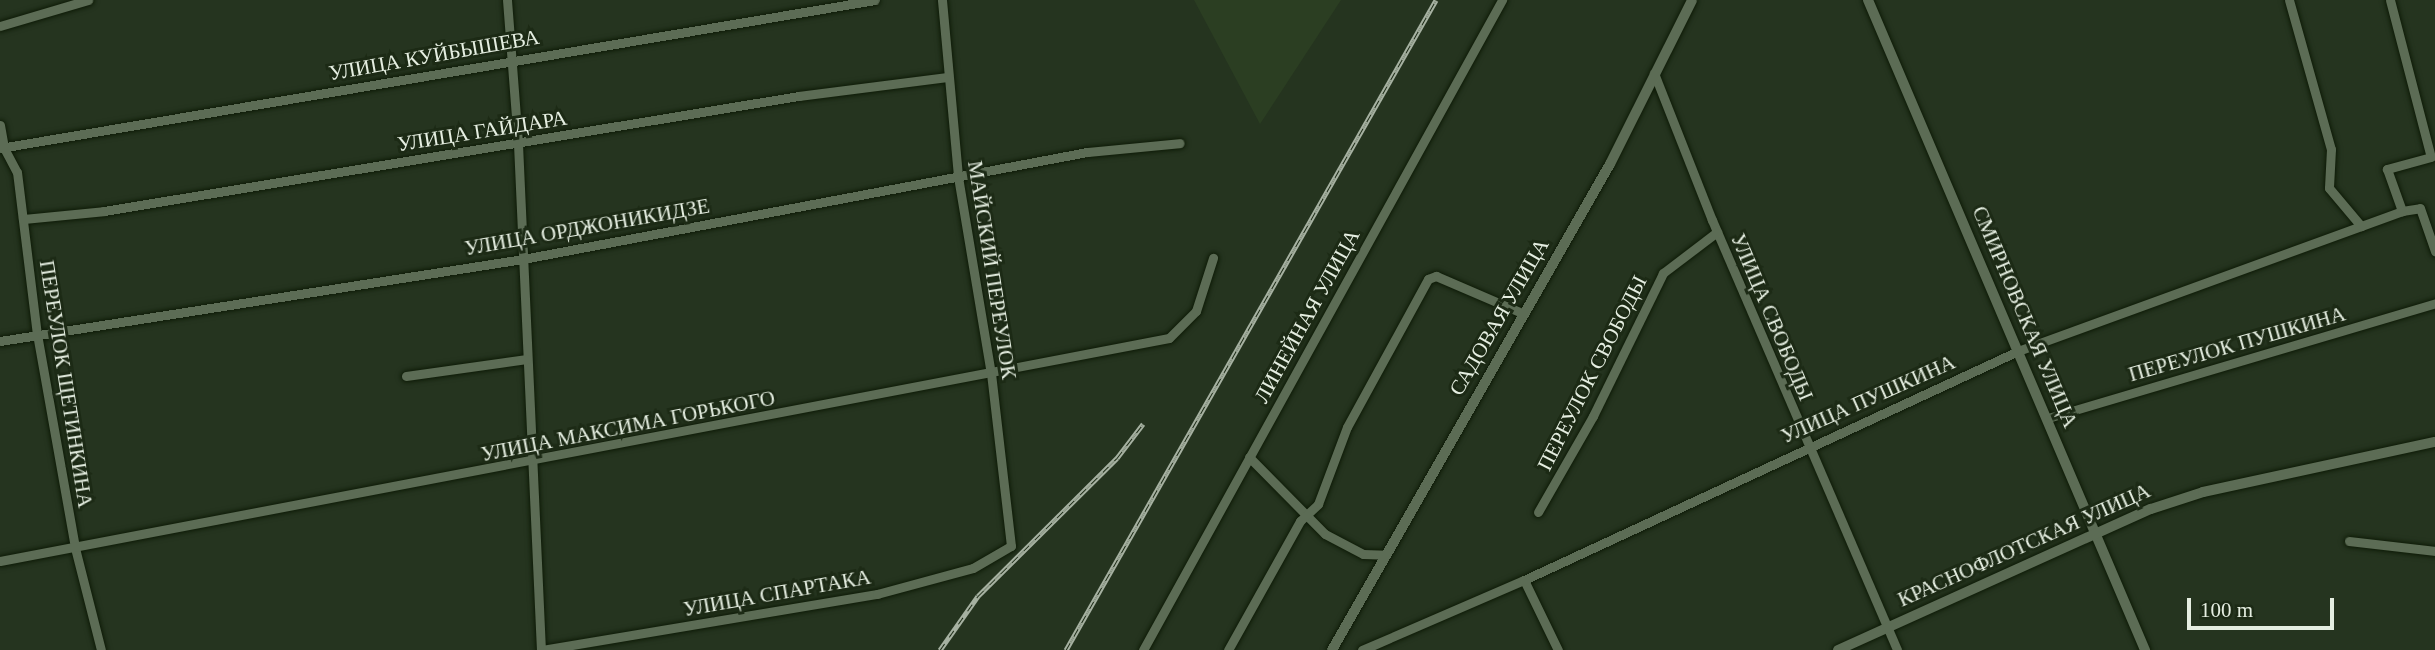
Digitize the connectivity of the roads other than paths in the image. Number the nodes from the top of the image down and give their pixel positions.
1 (88, 0) edge
2 (507, 0) edge
3 (875, 0) edge
4 (942, 0) edge
5 (1502, 0) edge
6 (1692, 0) edge
7 (1868, 0) edge
8 (2289, 0) edge
9 (2390, 0) edge
10 (0, 26) edge
11 (510, 60) junction
12 (1654, 73) junction
13 (947, 77) junction
14 (0, 125) edge
15 (1180, 143) dead end
16 (518, 144) junction
17 (2, 148) edge
18 (958, 176) junction
19 (2402, 211) junction
20 (23, 219) junction
21 (2361, 226) junction
22 (1717, 232) junction
23 (2435, 251) edge
24 (523, 258) junction
25 (1213, 258) dead end
26 (2435, 303) edge
27 (1522, 313) junction
28 (37, 334) junction
29 (0, 341) edge
30 (2018, 351) junction
31 (527, 359) junction
32 (991, 374) junction
33 (406, 376) dead end
34 (2048, 418) junction
35 (2435, 442) edge
36 (1807, 445) junction
37 (1249, 457) junction
38 (530, 463) junction
39 (1538, 512) dead end
40 (1305, 516) junction
41 (2095, 531) junction
42 (2349, 541) dead end
43 (1011, 546) joint
44 (75, 548) junction
45 (2435, 551) edge
46 (1386, 555) junction
47 (0, 561) edge
48 (1524, 580) junction
49 (1887, 627) junction
50 (101, 650) edge
51 (541, 650) edge
52 (1143, 650) edge
53 (1228, 650) edge
54 (1332, 650) edge
55 (1362, 650) edge
56 (1558, 650) edge
57 (1838, 650) edge
58 (1898, 650) edge
59 (2145, 650) edge

1 - 10 street
2 - 11 street
3 - 11 street, УЛИЦА КУЙБЫШЕВА
4 - 13 street, МАЙСКИЙ ПЕРЕУЛОК
5 - 37 street, ЛИНЕЙНАЯ УЛИЦА
6 - 12 street, САДОВАЯ УЛИЦА
7 - 30 street, СМИРНОВСКАЯ УЛИЦА
8 - 21 street
9 - 19 street
11 - 16 street
11 - 17 street, УЛИЦА КУЙБЫШЕВА
12 - 22 street, УЛИЦА СВОБОДЫ
12 - 27 street, САДОВАЯ УЛИЦА
13 - 16 street, УЛИЦА ГАЙДАРА
13 - 18 street, МАЙСКИЙ ПЕРЕУЛОК
14 - 17 street, ПЕРЕУЛОК ЩЕТИНКИНА
15 - 18 street, УЛИЦА ОРДЖОНИКИДЗЕ
16 - 20 street, УЛИЦА ГАЙДАРА
16 - 24 street
17 - 20 street, ПЕРЕУЛОК ЩЕТИНКИНА
18 - 24 street, УЛИЦА ОРДЖОНИКИДЗЕ
18 - 32 street, МАЙСКИЙ ПЕРЕУЛОК
19 - 21 street, УЛИЦА ПУШКИНА
19 - 23 street
20 - 28 street, ПЕРЕУЛОК ЩЕТИНКИНА
21 - 30 street, УЛИЦА ПУШКИНА
22 - 36 street, УЛИЦА СВОБОДЫ
22 - 39 street, ПЕРЕУЛОК СВОБОДЫ
24 - 28 street, УЛИЦА ОРДЖОНИКИДЗЕ
24 - 31 street
25 - 32 street, УЛИЦА МАКСИМА ГОРЬКОГО
26 - 34 street, ПЕРЕУЛОК ПУШКИНА
27 - 40 street
27 - 46 street, САДОВАЯ УЛИЦА
28 - 29 street, УЛИЦА ОРДЖОНИКИДЗЕ
28 - 44 street, ПЕРЕУЛОК ЩЕТИНКИНА
30 - 34 street, СМИРНОВСКАЯ УЛИЦА
30 - 36 street, УЛИЦА ПУШКИНА
31 - 33 street
31 - 38 street
32 - 38 street, УЛИЦА МАКСИМА ГОРЬКОГО
32 - 43 street, МАЙСКИЙ ПЕРЕУЛОК
34 - 41 street, СМИРНОВСКАЯ УЛИЦА
35 - 41 street, КРАСНОФЛОТСКАЯ УЛИЦА
36 - 48 street, УЛИЦА ПУШКИНА
36 - 49 street, УЛИЦА СВОБОДЫ
37 - 40 street
37 - 52 street, ЛИНЕЙНАЯ УЛИЦА
38 - 44 street, УЛИЦА МАКСИМА ГОРЬКОГО
38 - 51 street
40 - 46 street
40 - 53 street
41 - 49 street, КРАСНОФЛОТСКАЯ УЛИЦА
41 - 59 street, СМИРНОВСКАЯ УЛИЦА
42 - 45 street
43 - 51 street, УЛИЦА СПАРТАКА
44 - 47 street, УЛИЦА МАКСИМА ГОРЬКОГО
44 - 50 street, ПЕРЕУЛОК ЩЕТИНКИНА
46 - 54 street, САДОВАЯ УЛИЦА
48 - 55 street, УЛИЦА ПУШКИНА
48 - 56 street
49 - 57 street, КРАСНОФЛОТСКАЯ УЛИЦА
49 - 58 street, УЛИЦА СВОБОДЫ

